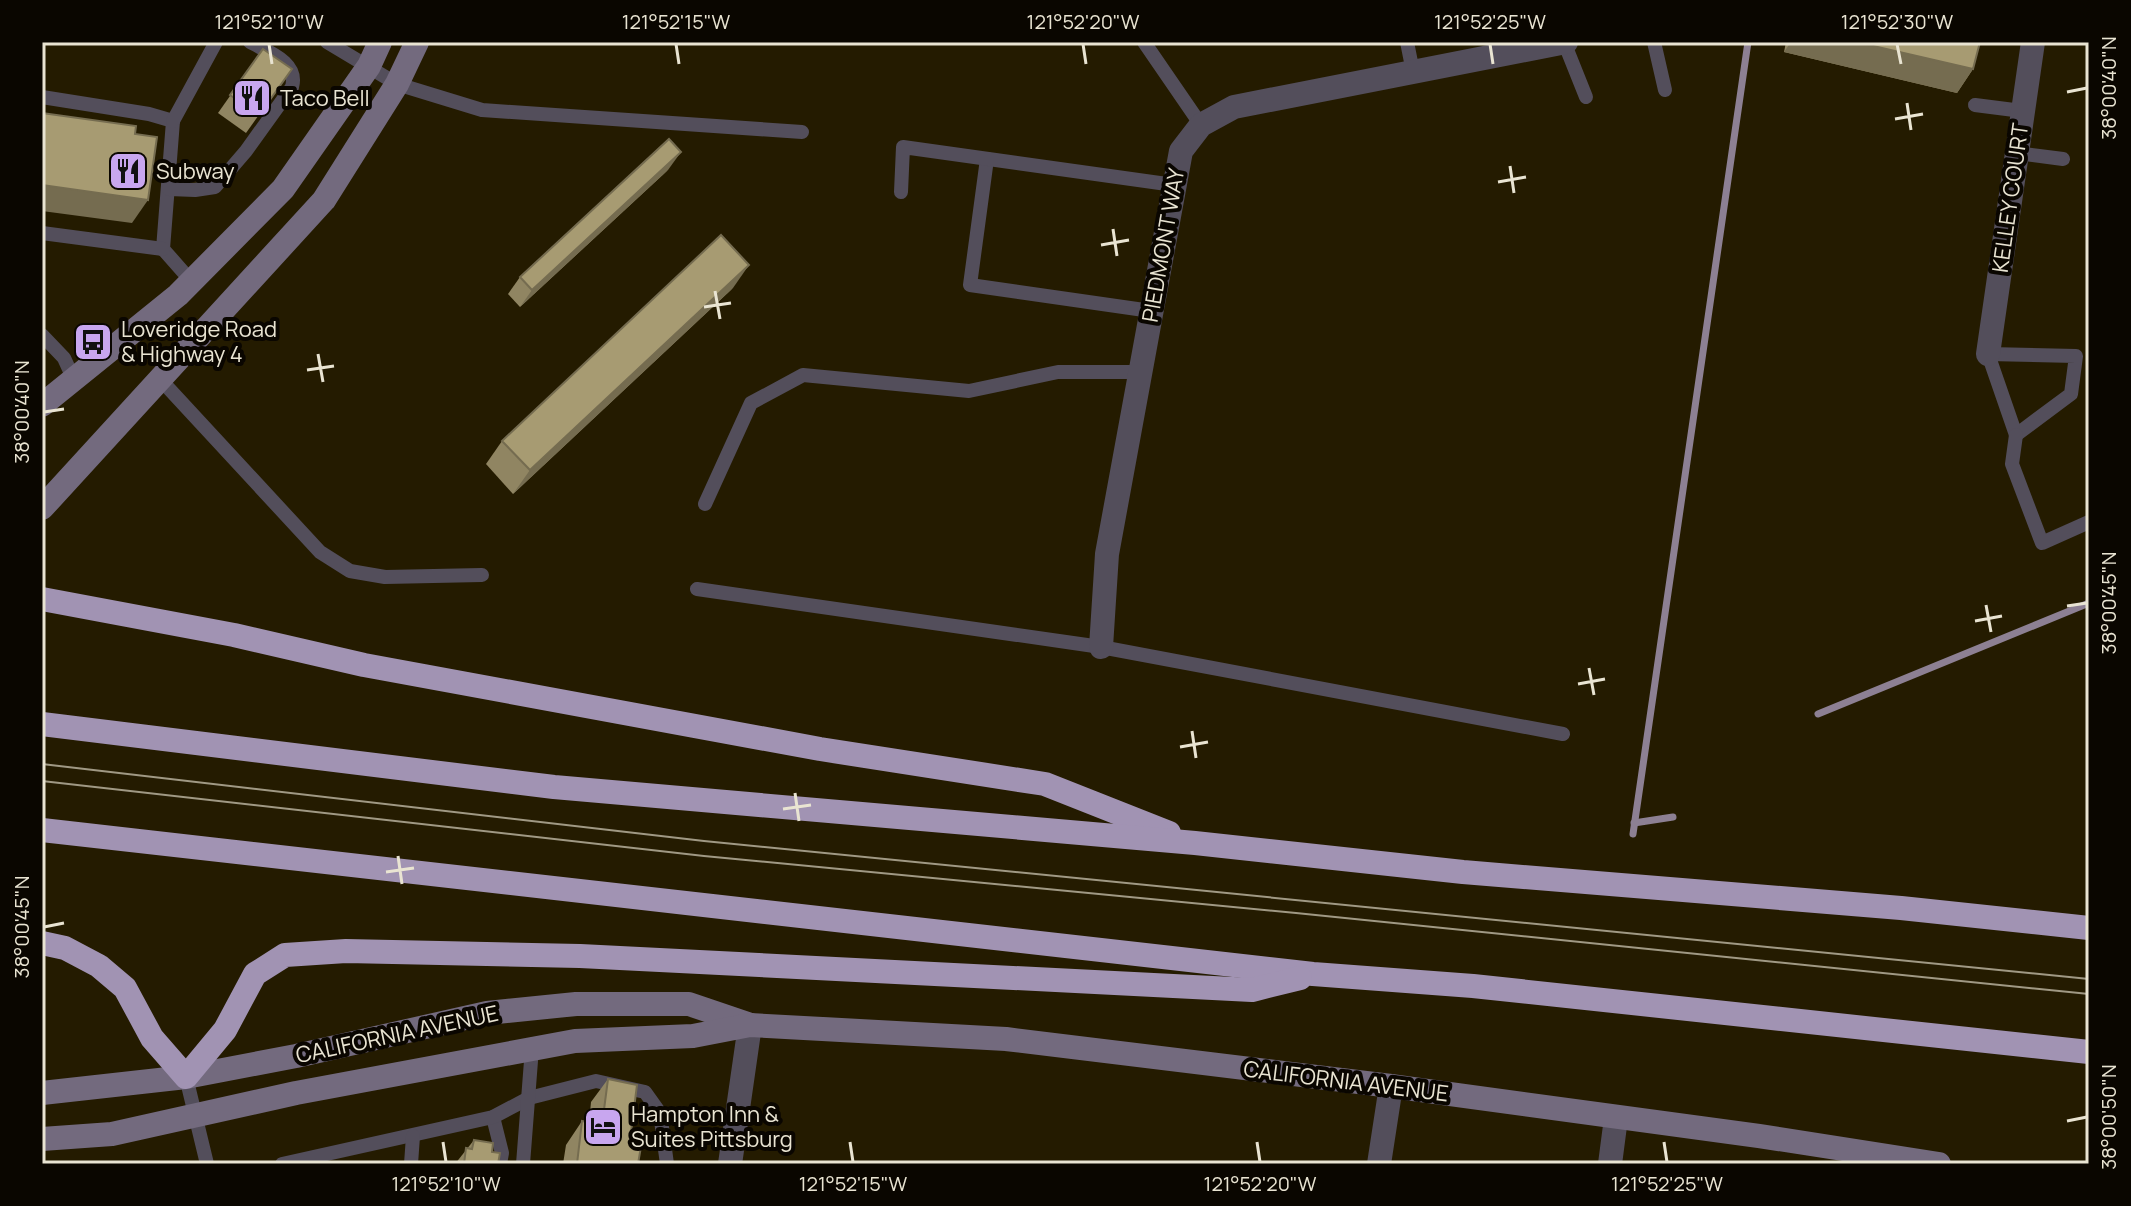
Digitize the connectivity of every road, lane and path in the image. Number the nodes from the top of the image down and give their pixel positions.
1 (216, 42) edge
2 (250, 42) edge
3 (327, 42) edge
4 (380, 42) edge
5 (417, 42) edge
6 (1144, 42) edge
7 (1407, 42) edge
8 (1565, 42) edge
9 (1654, 42) edge
10 (2033, 42) edge
11 (369, 66) junction
12 (1413, 72) junction
13 (397, 84) junction
14 (1665, 90) dead end
15 (42, 97) edge
16 (1586, 97) dead end
17 (1975, 105) dead end
18 (2022, 111) junction
19 (173, 121) junction
20 (1201, 125) junction
21 (802, 132) dead end
22 (2017, 153) junction
23 (987, 159) junction
24 (2063, 159) dead end
25 (1174, 185) junction
26 (169, 189) junction
27 (901, 192) dead end
28 (42, 233) edge
29 (163, 249) junction
30 (192, 282) junction
31 (1151, 311) junction
32 (42, 335) edge
33 (1988, 354) junction
34 (2083, 357) edge
35 (1140, 372) junction
36 (160, 379) junction
37 (74, 380) junction
38 (42, 405) edge
39 (2016, 435) junction
40 (705, 504) dead end
41 (42, 508) edge
42 (2089, 522) edge
43 (482, 575) dead end
44 (697, 589) dead end
45 (42, 599) edge
46 (1101, 647) junction
47 (42, 724) edge
48 (1563, 734) dead end
49 (42, 830) edge
50 (1195, 843) junction
51 (2089, 928) edge
52 (42, 943) edge
53 (1313, 974) junction
54 (750, 1025) junction
55 (532, 1048) junction
56 (2089, 1052) edge
57 (186, 1077) junction
58 (1391, 1086) junction
59 (42, 1093) edge
60 (529, 1098) junction
61 (196, 1117) junction
62 (493, 1117) junction
63 (1616, 1118) junction
64 (413, 1136) junction
65 (42, 1139) edge
66 (1859, 1158) edge
67 (207, 1164) edge
68 (282, 1164) edge
69 (411, 1164) edge
70 (500, 1164) edge
71 (523, 1164) edge
72 (667, 1164) edge
73 (730, 1164) edge
74 (1379, 1164) edge
75 (1610, 1164) edge
76 (1939, 1164) edge

1 - 19 lane
2 - 26 lane
3 - 11 lane
4 - 11 main road
5 - 13 main road
6 - 20 lane
7 - 12 lane
8 - 12 street, PIEDMONT WAY
8 - 16 lane
9 - 14 lane
10 - 18 street, KELLEY COURT
11 - 13 lane
11 - 30 main road
12 - 20 street, PIEDMONT WAY
13 - 21 lane
13 - 36 main road
15 - 19 lane
17 - 18 lane
18 - 22 street, KELLEY COURT
19 - 26 lane
20 - 25 street, PIEDMONT WAY
22 - 24 lane
22 - 33 street, KELLEY COURT
23 - 25 lane
23 - 27 lane
23 - 31 lane
25 - 31 street, PIEDMONT WAY
26 - 29 lane
28 - 29 lane
29 - 30 lane
30 - 37 main road
31 - 35 street, PIEDMONT WAY
32 - 37 lane
33 - 34 lane
33 - 39 lane
34 - 39 lane
35 - 40 lane
35 - 46 street, PIEDMONT WAY
36 - 41 main road
36 - 43 lane
37 - 38 main road
39 - 42 lane
44 - 46 lane
45 - 50 highway
46 - 48 lane
47 - 50 highway
49 - 53 highway
50 - 51 highway
52 - 57 highway
53 - 56 highway
53 - 57 highway
54 - 55 main road, CALIFORNIA AVENUE
54 - 57 main road, CALIFORNIA AVENUE
54 - 58 main road, CALIFORNIA AVENUE
54 - 73 street
55 - 60 lane
55 - 61 main road, CALIFORNIA AVENUE
57 - 59 main road, CALIFORNIA AVENUE
57 - 61 lane
58 - 63 main road, CALIFORNIA AVENUE
58 - 74 street
60 - 62 lane
60 - 71 lane
60 - 72 lane
61 - 65 main road, CALIFORNIA AVENUE
61 - 67 lane
62 - 64 lane
62 - 70 lane
63 - 66 main road, CALIFORNIA AVENUE
63 - 75 street
64 - 68 lane
64 - 69 lane
66 - 76 main road, CALIFORNIA AVENUE

